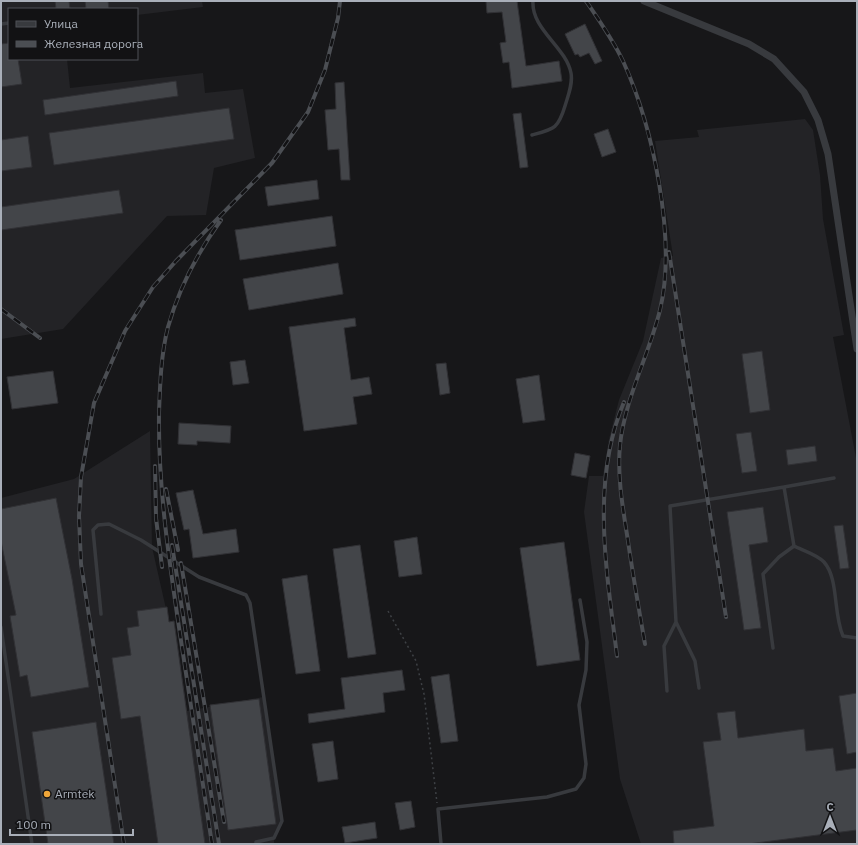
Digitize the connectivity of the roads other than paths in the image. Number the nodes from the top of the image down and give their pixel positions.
1 (533, 1) edge
2 (644, 1) edge
3 (532, 134) dead end
4 (857, 349) edge
5 (834, 478) dead end
6 (784, 486) junction
7 (794, 546) junction
8 (580, 600) dead end
9 (101, 614) dead end
10 (676, 622) junction
11 (1, 627) edge
12 (857, 638) edge
13 (774, 648) dead end
14 (699, 688) dead end
15 (667, 691) dead end
16 (32, 844) edge
17 (256, 844) edge
18 (441, 844) edge

1 - 3 lane
2 - 4 street
5 - 6 lane
6 - 7 lane
6 - 10 lane
7 - 12 lane
7 - 13 lane
8 - 18 lane
9 - 17 lane
10 - 14 lane
10 - 15 lane
11 - 16 lane

